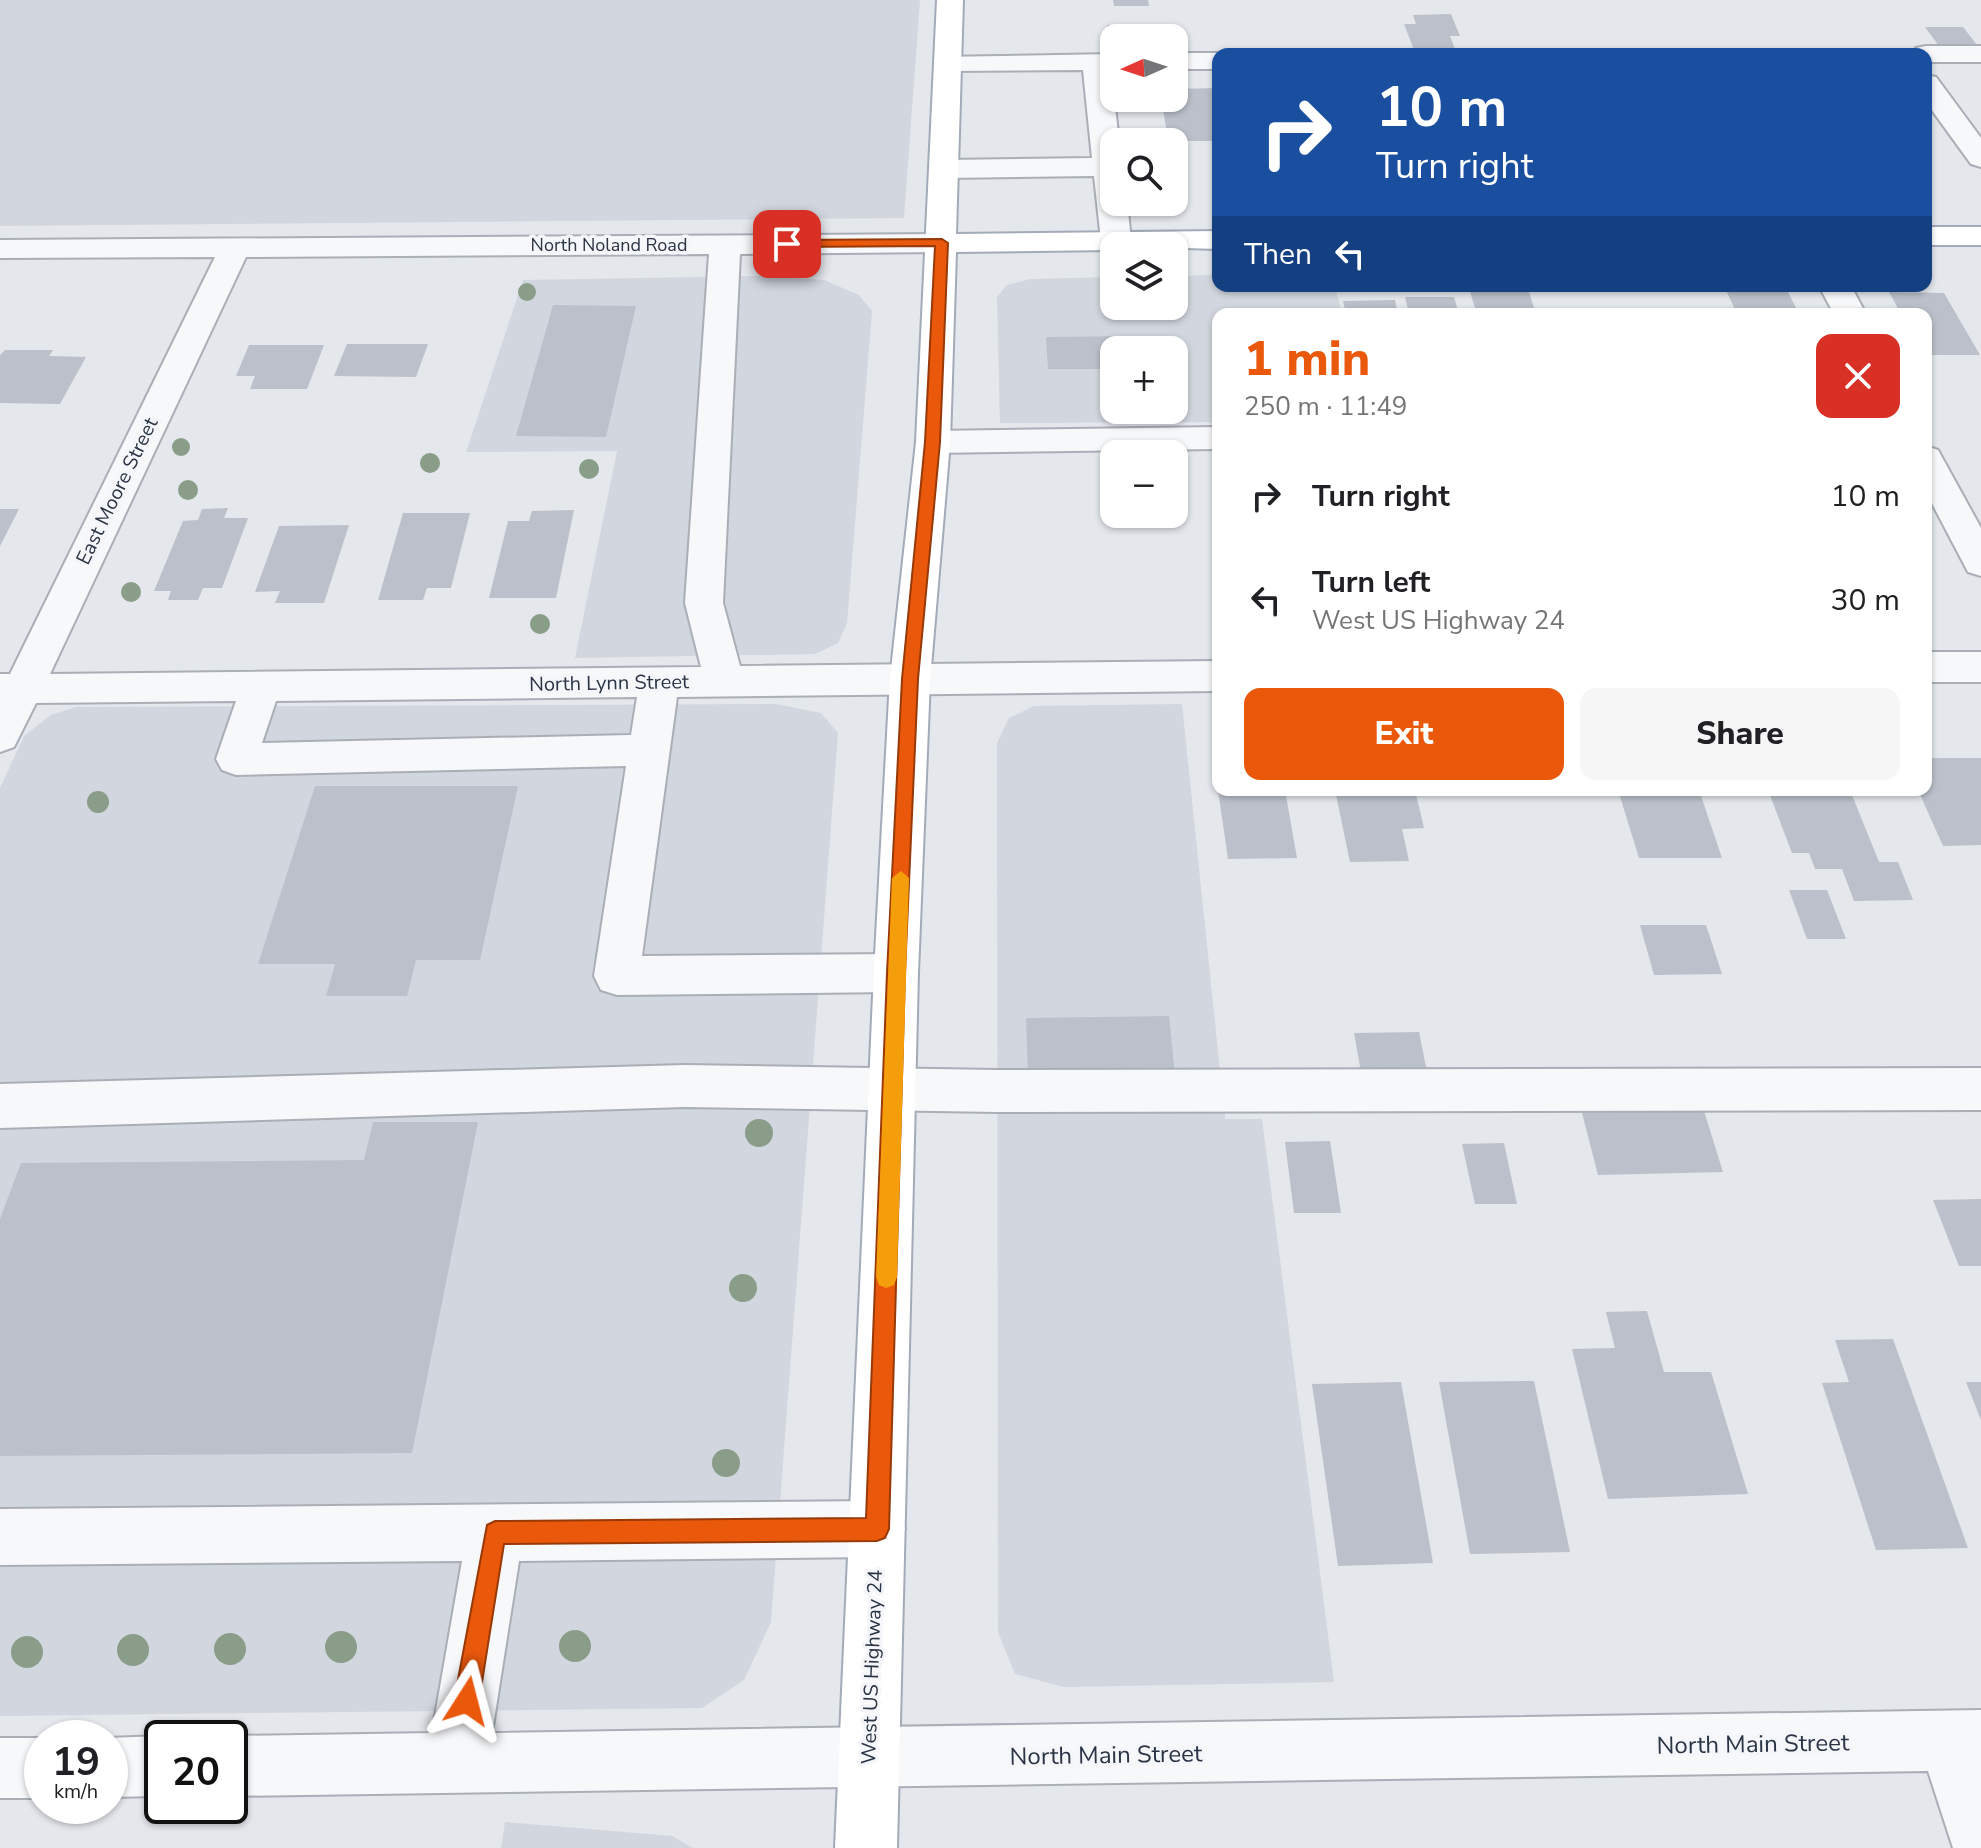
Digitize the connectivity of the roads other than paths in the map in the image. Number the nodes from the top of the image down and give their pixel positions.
1 (950, 0) edge
2 (1932, 54) edge
3 (1981, 54) edge
4 (1188, 61) edge
5 (1212, 61) edge
6 (1100, 71) edge
7 (1100, 73) edge
8 (957, 83) junction
9 (1069, 91) dead end
10 (1932, 91) edge
11 (1981, 158) edge
12 (1100, 167) edge
13 (945, 169) junction
14 (1932, 236) edge
15 (1981, 236) edge
16 (1100, 240) edge
17 (1188, 240) edge
18 (1212, 240) edge
19 (942, 243) junction
20 (725, 244) junction
21 (235, 247) junction
22 (0, 249) edge
23 (1212, 438) edge
24 (933, 442) junction
25 (1932, 469) edge
26 (1981, 563) edge
27 (1932, 667) edge
28 (1981, 667) edge
29 (1212, 676) edge
30 (910, 679) junction
31 (659, 682) junction
32 (725, 682) junction
33 (261, 686) junction
34 (11, 689) edge
35 (0, 736) edge
36 (649, 750) junction
37 (896, 973) junction
38 (1981, 1089) edge
39 (893, 1091) junction
40 (0, 1106) edge
41 (877, 1529) junction
42 (495, 1533) junction
43 (0, 1537) edge
44 (1965, 1740) edge
45 (869, 1759) junction
46 (457, 1763) junction
47 (248, 1766) edge
48 (0, 1768) edge
49 (24, 1768) edge
50 (1981, 1842) edge
51 (866, 1848) edge

1 - 8 main road, West US Highway 24
2 - 3 street
4 - 5 street
6 - 8 street
7 - 9 street
8 - 13 main road, West US Highway 24
10 - 11 street
12 - 13 street
13 - 19 main road, West US Highway 24
14 - 15 main road
16 - 19 main road, North Noland Road
17 - 18 main road, North Noland Road
19 - 20 street, North Noland Road
19 - 24 main road, West US Highway 24
20 - 21 street, North Noland Road
20 - 32 street
21 - 22 street, North Noland Road
21 - 34 street, East Moore Street
23 - 24 street
24 - 30 main road, West US Highway 24
25 - 26 street
27 - 28 street
29 - 30 street, North Lynn Street
30 - 32 street, North Lynn Street
30 - 37 main road, West US Highway 24
31 - 32 street, North Lynn Street
31 - 33 street, North Lynn Street
31 - 36 street
33 - 34 street, North Lynn Street
33 - 36 street
34 - 35 street, East Moore Street
36 - 37 street
37 - 39 main road, West US Highway 24
38 - 39 street
39 - 40 street
39 - 41 main road, West US Highway 24
41 - 42 street
41 - 45 main road, West US Highway 24
42 - 43 street
42 - 46 street
44 - 45 street, North Main Street
44 - 50 street
45 - 46 street, North Main Street
45 - 51 main road, West US Highway 24
46 - 47 street, North Main Street
48 - 49 street

